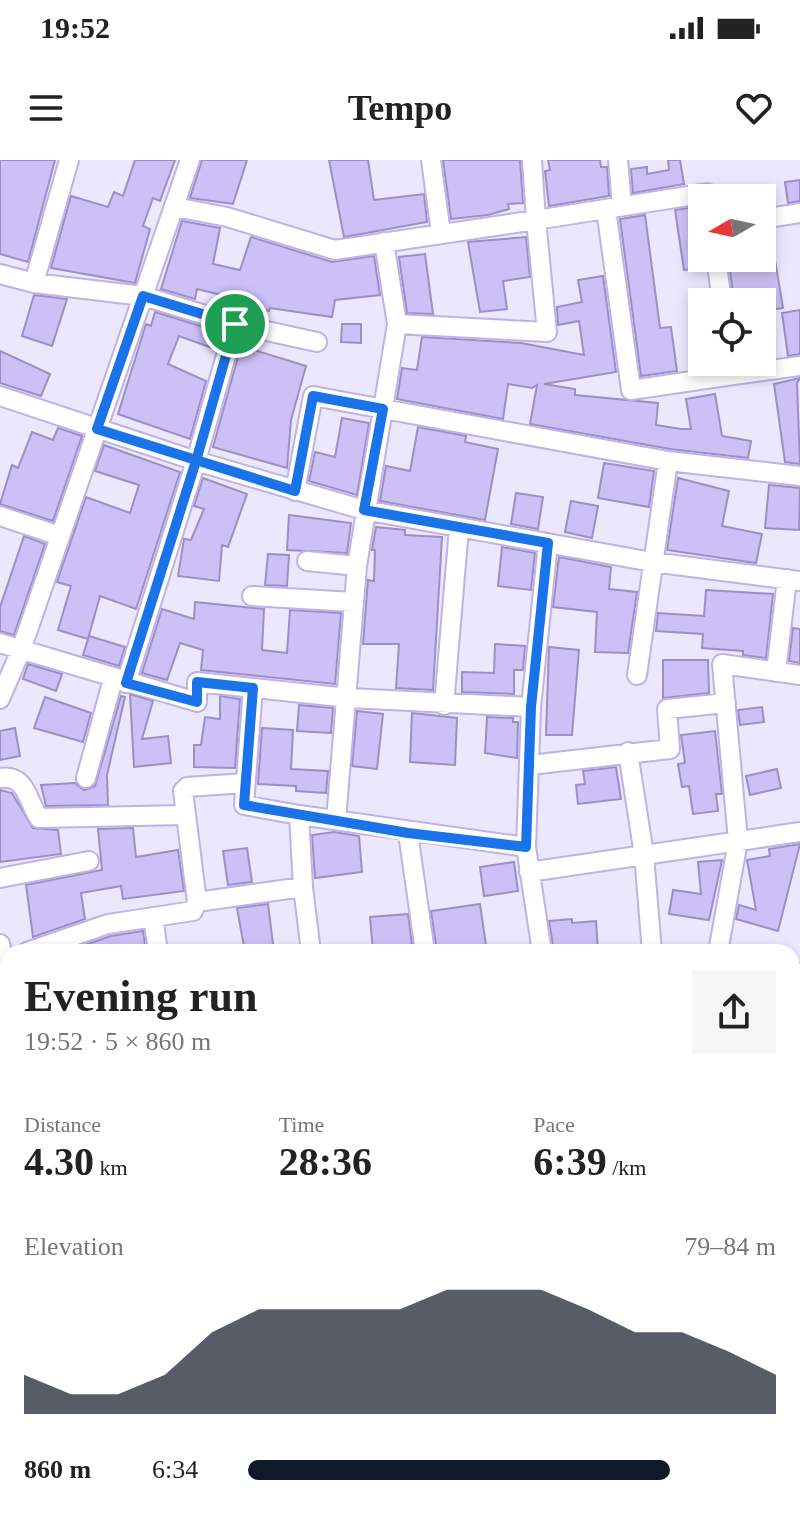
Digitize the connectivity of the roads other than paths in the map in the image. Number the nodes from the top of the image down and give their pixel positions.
1 (69, 160) edge
2 (190, 160) edge
3 (431, 160) edge
4 (532, 160) edge
5 (618, 160) edge
6 (688, 196) edge
7 (175, 207) junction
8 (614, 208) junction
9 (800, 213) edge
10 (776, 217) edge
11 (536, 220) junction
12 (441, 233) junction
13 (384, 242) junction
14 (0, 274) edge
15 (34, 283) junction
16 (143, 296) junction
17 (235, 324) junction
18 (397, 324) junction
19 (317, 342) dead end
20 (800, 366) edge
21 (776, 367) edge
22 (698, 376) edge
23 (0, 396) edge
24 (383, 409) junction
25 (97, 429) junction
26 (196, 461) junction
27 (668, 461) junction
28 (800, 476) edge
29 (295, 491) junction
30 (364, 510) junction
31 (0, 516) edge
32 (459, 528) junction
33 (60, 536) junction
34 (548, 543) junction
35 (307, 561) dead end
36 (652, 562) junction
37 (357, 566) junction
38 (794, 580) edge
39 (252, 596) dead end
40 (353, 602) junction
41 (0, 643) edge
42 (21, 650) junction
43 (776, 672) junction
44 (637, 675) dead end
45 (800, 675) edge
46 (119, 681) junction
47 (253, 688) junction
48 (349, 698) junction
49 (0, 699) edge
50 (726, 703) junction
51 (444, 705) junction
52 (531, 707) junction
53 (628, 752) junction
54 (530, 765) junction
55 (0, 778) edge
56 (86, 778) dead end
57 (245, 783) junction
58 (186, 815) junction
59 (299, 815) junction
60 (336, 820) junction
61 (800, 832) edge
62 (408, 833) junction
63 (738, 841) junction
64 (526, 847) junction
65 (644, 855) junction
66 (89, 861) dead end
67 (529, 872) junction
68 (0, 878) edge
69 (303, 887) junction
70 (197, 902) junction
71 (153, 917) junction
72 (50, 944) edge
73 (157, 944) edge
74 (310, 944) edge
75 (424, 944) edge
76 (541, 944) edge
77 (651, 944) edge
78 (719, 944) edge

1 - 15 street
2 - 7 street
3 - 12 street
4 - 11 street
5 - 8 street
6 - 8 street
7 - 13 street
7 - 16 street
8 - 11 street
8 - 22 street
9 - 10 street
11 - 12 street
11 - 18 street
12 - 13 street
13 - 18 street
14 - 15 street
15 - 16 street
16 - 17 street
16 - 25 street
17 - 19 street
17 - 26 street
18 - 24 street
20 - 21 street
23 - 25 street
24 - 27 street
24 - 29 street
24 - 30 street
25 - 26 street
25 - 33 street
26 - 29 street
26 - 46 street
27 - 28 street
27 - 36 street
29 - 30 street
30 - 32 street
30 - 37 street
31 - 33 street
32 - 34 street
32 - 51 street
33 - 42 street
34 - 36 street
34 - 52 street
35 - 37 street
36 - 38 street
36 - 44 street
37 - 40 street
38 - 43 street
39 - 40 street
40 - 48 street
41 - 42 street
42 - 46 street
42 - 49 street
43 - 45 street
43 - 50 street
46 - 47 street
46 - 56 street
47 - 48 street
47 - 57 street
48 - 51 street
48 - 60 street
50 - 53 street
50 - 63 street
51 - 52 street
52 - 54 street
53 - 54 street
53 - 65 street
54 - 64 street
55 - 58 street
57 - 58 street
57 - 59 street
58 - 70 street
59 - 60 street
59 - 69 street
60 - 62 street
61 - 63 street
62 - 64 street
62 - 75 street
63 - 65 street
63 - 78 street
64 - 67 street
65 - 67 street
65 - 77 street
66 - 68 street
67 - 76 street
69 - 70 street
69 - 74 street
70 - 71 street
71 - 72 street
71 - 73 street

